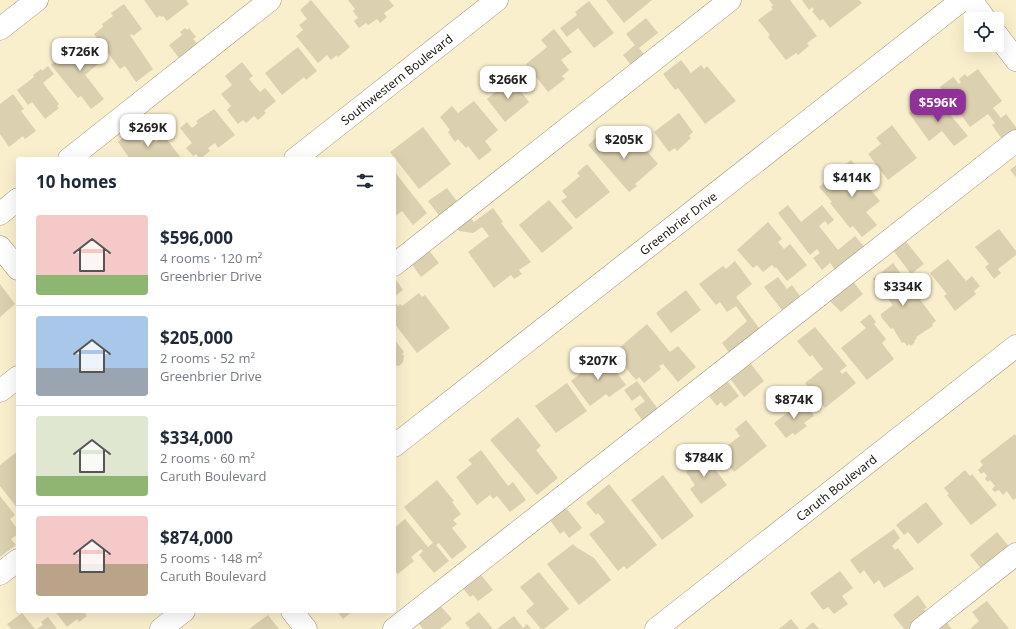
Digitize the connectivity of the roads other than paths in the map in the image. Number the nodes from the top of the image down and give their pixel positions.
1 (37, 0) edge
2 (270, 0) edge
3 (497, 0) edge
4 (730, 0) edge
5 (962, 0) edge
6 (971, 0) edge
7 (980, 12) edge
8 (0, 29) edge
9 (1004, 44) edge
10 (1016, 60) edge
11 (1016, 141) edge
12 (72, 157) edge
13 (298, 157) edge
14 (16, 201) edge
15 (0, 214) edge
16 (0, 247) edge
17 (396, 263) edge
18 (16, 267) edge
19 (1016, 346) edge
20 (16, 379) edge
21 (0, 391) edge
22 (396, 444) edge
23 (1016, 554) edge
24 (16, 562) edge
25 (0, 574) edge
26 (181, 613) edge
27 (294, 613) edge
28 (161, 629) edge
29 (306, 629) edge
30 (394, 629) edge
31 (656, 629) edge
32 (921, 629) edge

1 - 8 street
2 - 12 street
3 - 13 street, Southwestern Boulevard
4 - 17 street
5 - 22 street, Greenbrier Drive
6 - 7 street
9 - 10 street
11 - 30 street
14 - 15 street
16 - 18 street
19 - 31 street, Caruth Boulevard
20 - 21 street
23 - 32 street
24 - 25 street
26 - 28 street
27 - 29 street

